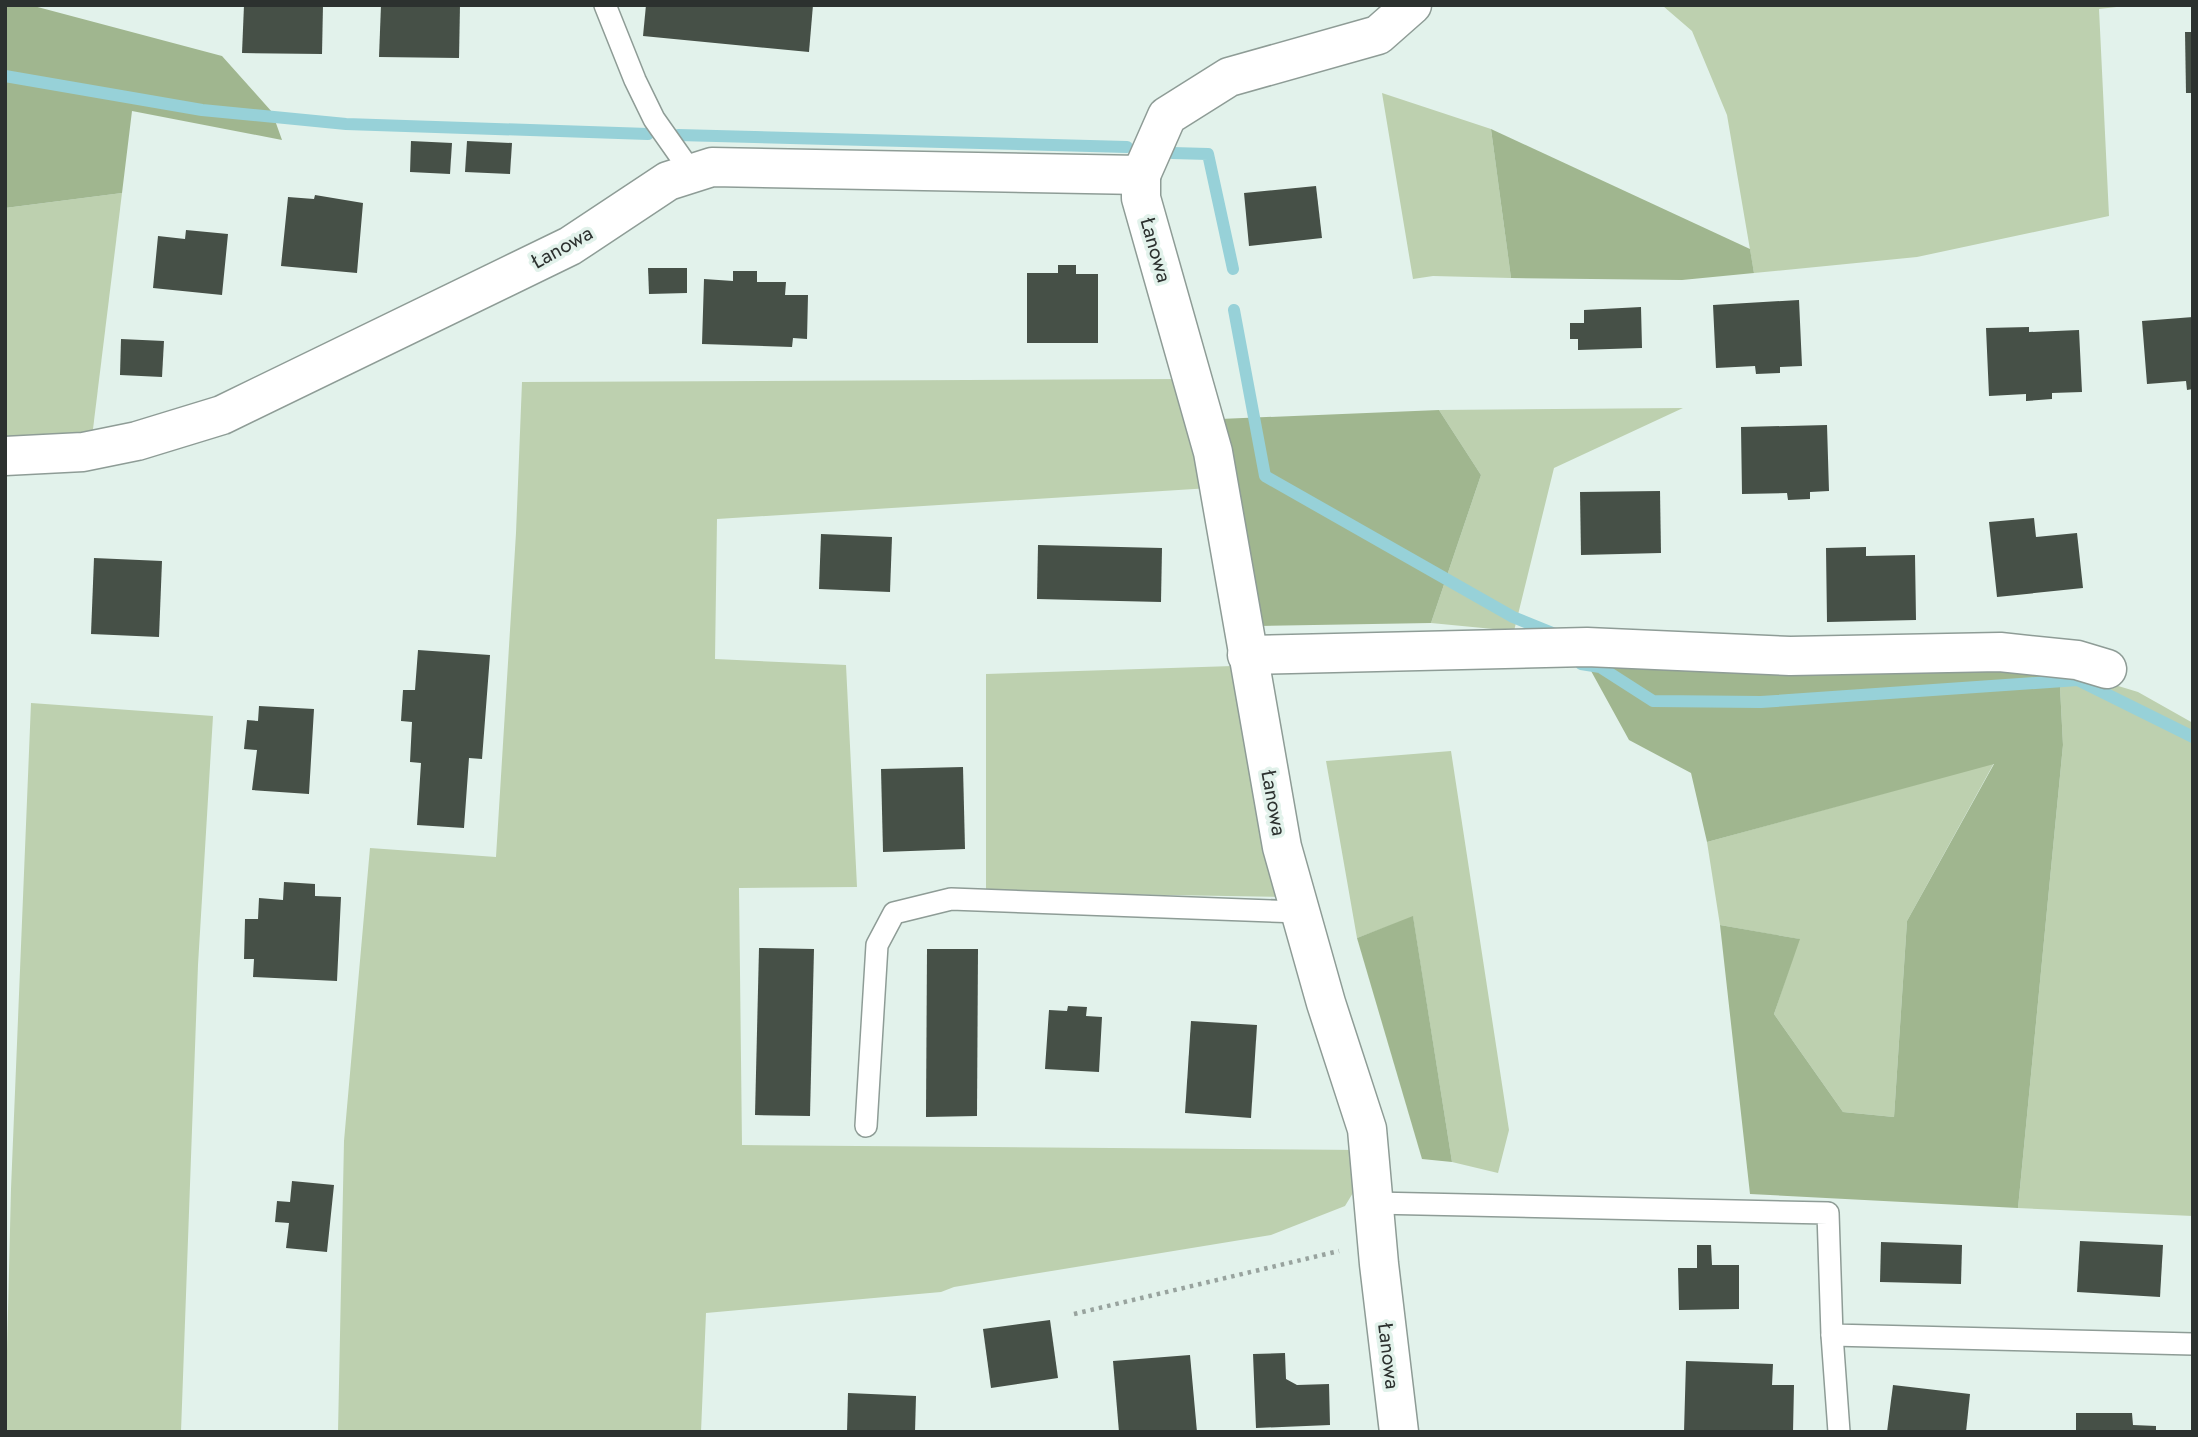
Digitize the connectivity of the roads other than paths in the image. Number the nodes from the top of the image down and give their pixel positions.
1 (606, 5) edge
2 (1412, 5) edge
3 (692, 173) junction
4 (1141, 175) junction
5 (5, 456) edge
6 (1247, 654) junction
7 (2107, 669) dead end
8 (1300, 912) junction
9 (866, 1126) dead end
10 (1374, 1203) junction
11 (1832, 1335) junction
12 (2193, 1344) edge
13 (1399, 1432) edge
14 (1839, 1432) edge

1 - 3 lane
2 - 4 street, Łanowa
3 - 4 street, Łanowa
3 - 5 street, Łanowa
4 - 6 street, Łanowa
6 - 7 street
6 - 8 street, Łanowa
8 - 9 lane
8 - 10 street, Łanowa
10 - 11 lane
10 - 13 street, Łanowa
11 - 12 lane
11 - 14 lane

